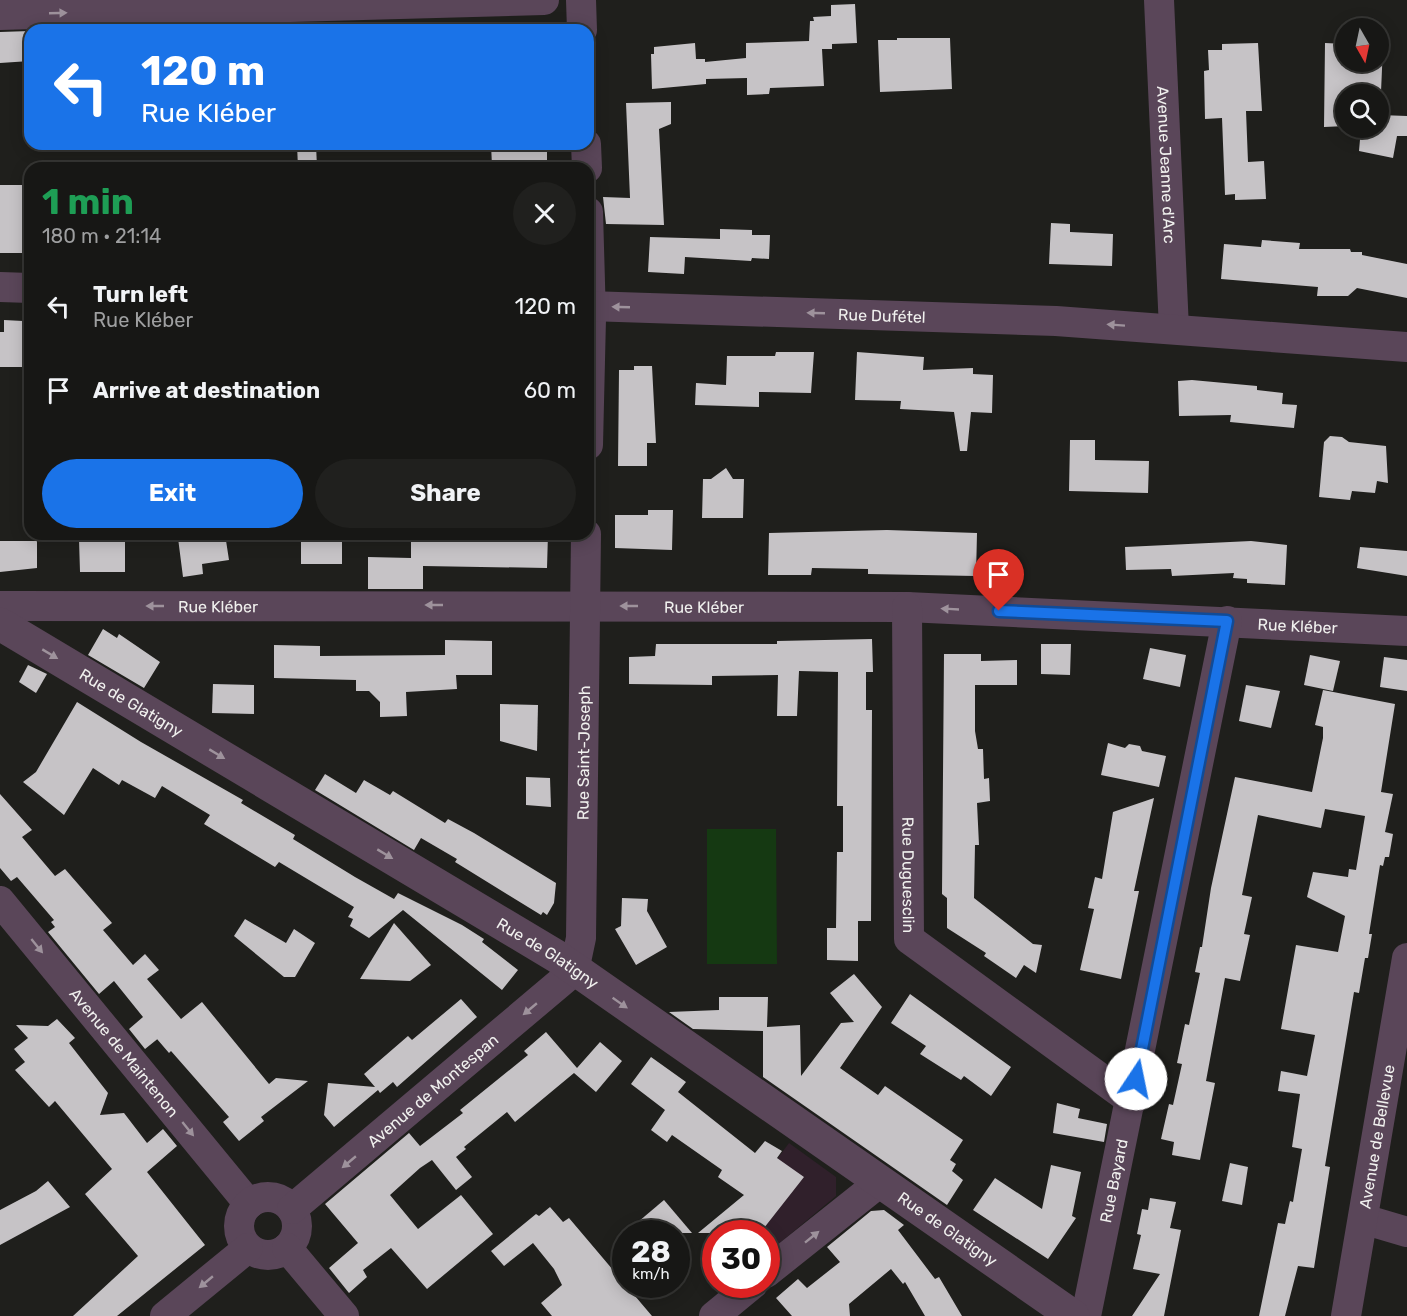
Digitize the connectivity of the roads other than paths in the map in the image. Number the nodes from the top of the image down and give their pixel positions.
1 (544, 0) edge
2 (581, 0) edge
3 (1159, 0) edge
4 (0, 15) edge
5 (582, 24) edge
6 (0, 287) edge
7 (24, 288) edge
8 (594, 306) edge
9 (1174, 328) junction
10 (1407, 347) edge
11 (586, 540) edge
12 (584, 605) junction
13 (0, 606) edge
14 (907, 607) junction
15 (1227, 621) junction
16 (0, 624) edge
17 (1407, 631) edge
18 (0, 901) edge
19 (1407, 958) edge
20 (574, 971) junction
21 (1132, 1101) junction
22 (879, 1183) junction
23 (249, 1204) junction
24 (292, 1209) junction
25 (1363, 1219) junction
26 (1407, 1232) edge
27 (248, 1248) junction
28 (287, 1248) junction
29 (780, 1262) edge
30 (736, 1298) edge
31 (165, 1316) edge
32 (345, 1316) edge
33 (714, 1316) edge
34 (1073, 1316) edge
35 (1086, 1316) edge
36 (1346, 1316) edge

4 -> 1 street
2 - 5 street
3 - 9 street, Avenue Jeanne d'Arc
6 - 7 street
9 -> 8 street, Rue Dufétel
9 - 10 street, Rue Dufétel
11 - 12 street, Rue Saint-Joseph
12 -> 13 street, Rue Kléber
14 -> 12 street, Rue Kléber
12 - 20 street, Rue Saint-Joseph
15 -> 14 street, Rue Kléber
14 - 21 street, Rue Duguesclin
15 - 17 street, Rue Kléber
15 - 21 street, Rue Bayard
16 -> 20 street, Rue de Glatigny
18 -> 23 street, Avenue de Maintenon
19 - 25 street, Avenue de Bellevue
20 -> 22 street, Rue de Glatigny
20 -> 24 street, Avenue de Montespan
21 - 35 street, Rue Bayard
29 -> 22 street
22 - 34 street, Rue de Glatigny
23 - 24 street
23 - 27 street
24 - 28 street
25 - 26 street
25 - 36 street, Avenue de Bellevue
27 - 28 street
27 -> 31 street
28 - 32 street
30 - 33 street

